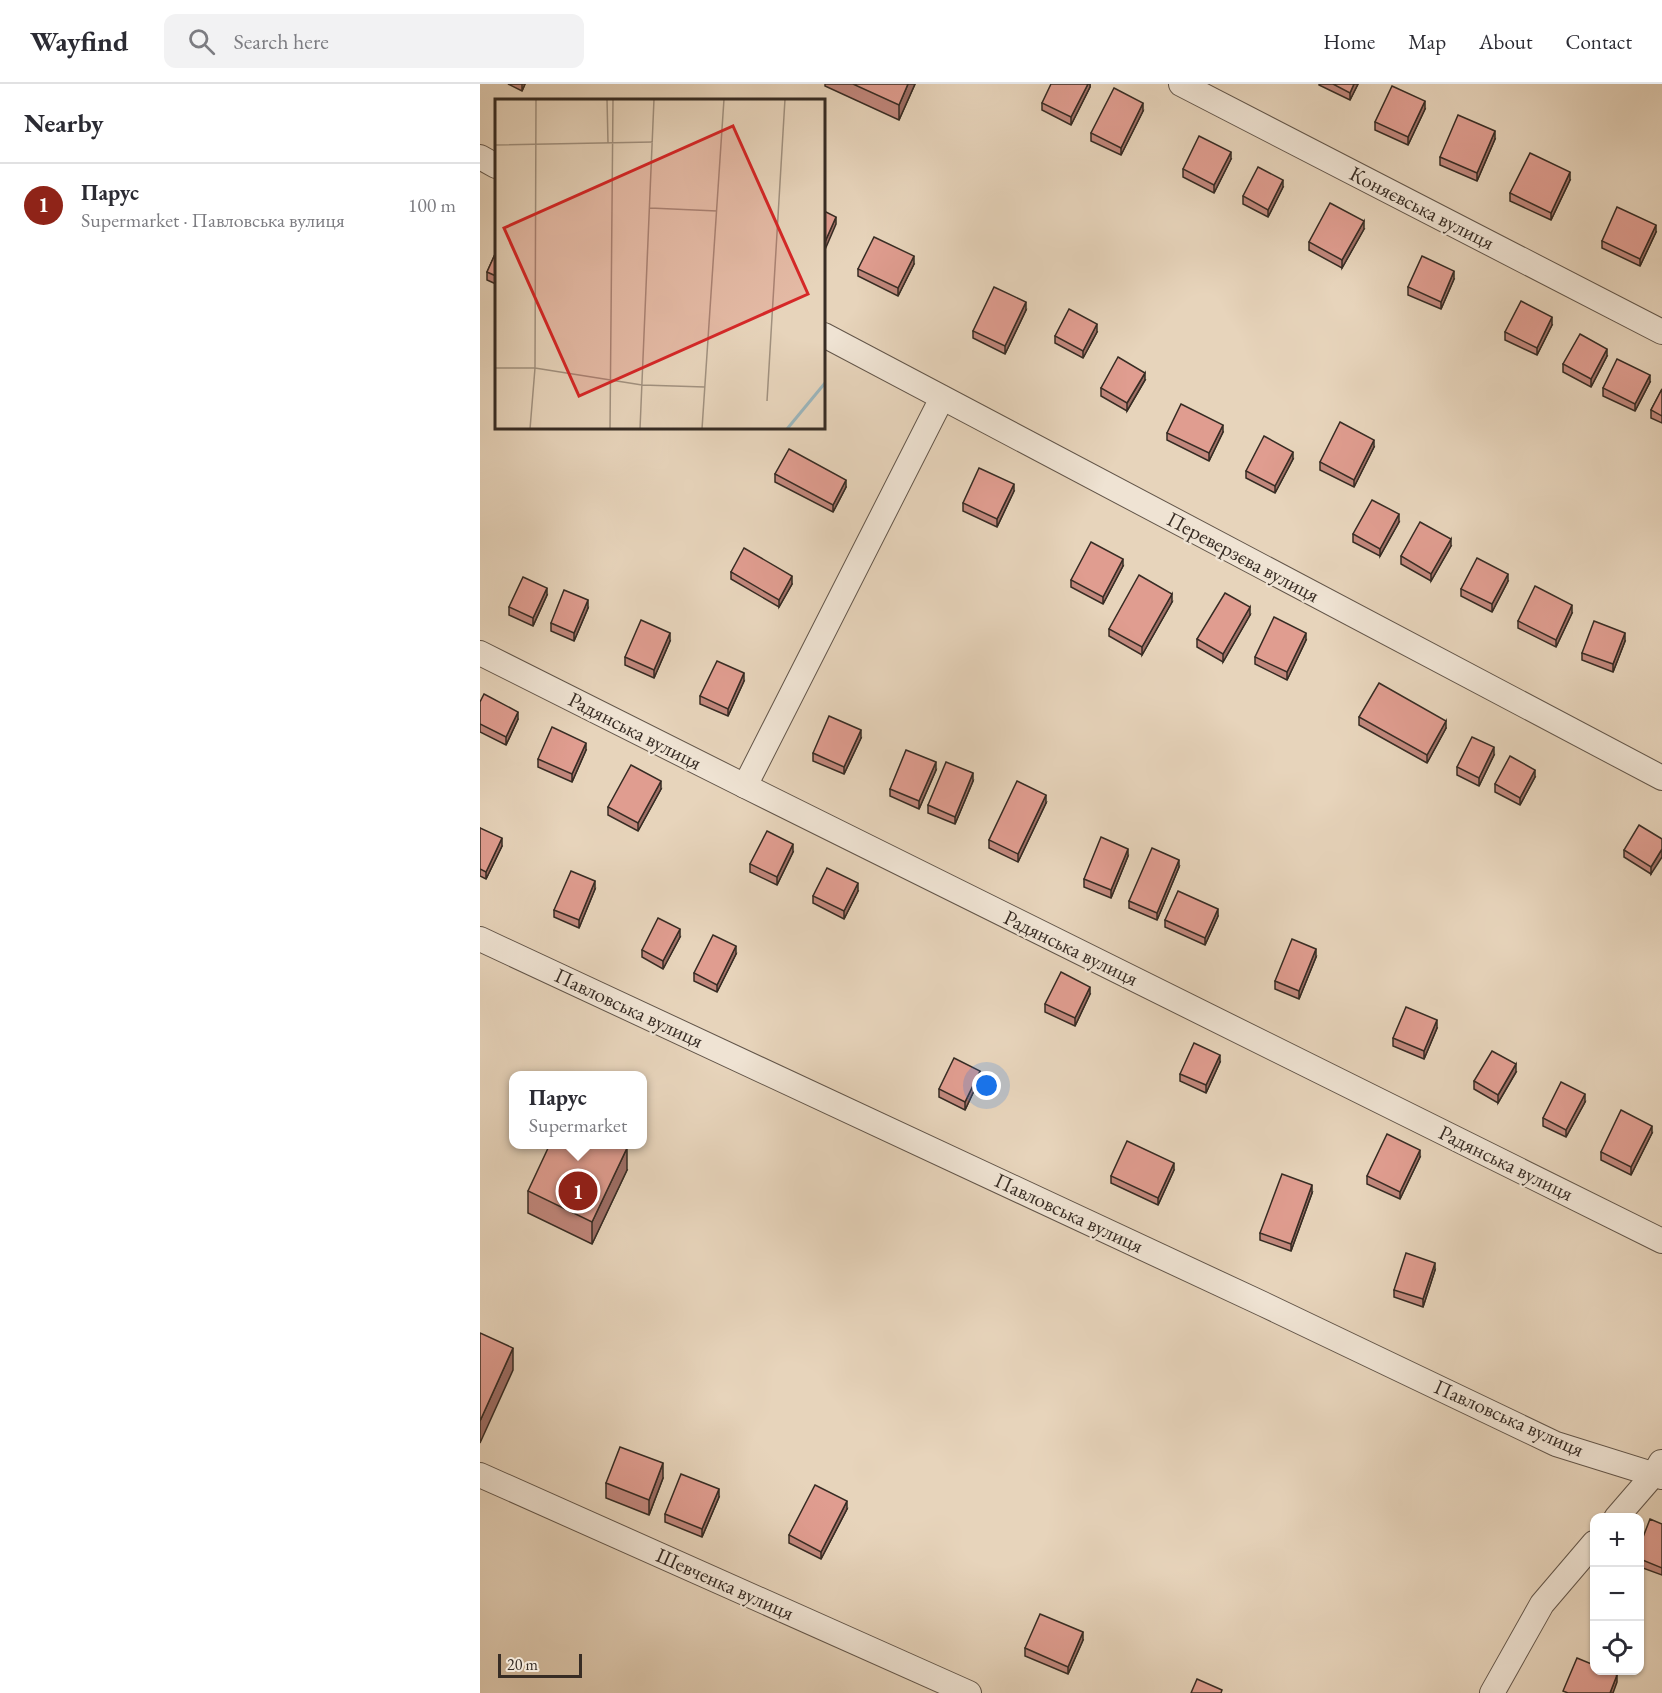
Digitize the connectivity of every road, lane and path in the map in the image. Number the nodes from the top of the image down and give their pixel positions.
1 (1181, 84) edge
2 (480, 157) edge
3 (495, 165) edge
4 (1662, 332) edge
5 (825, 336) edge
6 (942, 398) junction
7 (480, 653) edge
8 (1662, 778) edge
9 (745, 786) junction
10 (480, 939) edge
11 (1662, 1241) edge
12 (1659, 1471) edge
13 (480, 1475) edge
14 (1621, 1513) edge
15 (1590, 1548) edge
16 (969, 1693) edge
17 (1492, 1693) edge

1 - 4 street, Коняєвська вулиця
2 - 3 street
5 - 6 street, Переверзєва вулиця
6 - 8 street, Переверзєва вулиця
6 - 9 street
7 - 9 street, Радянська вулиця
9 - 11 street, Радянська вулиця
10 - 12 street, Павловська вулиця
12 - 14 street
13 - 16 street, Шевченка вулиця
15 - 17 street

